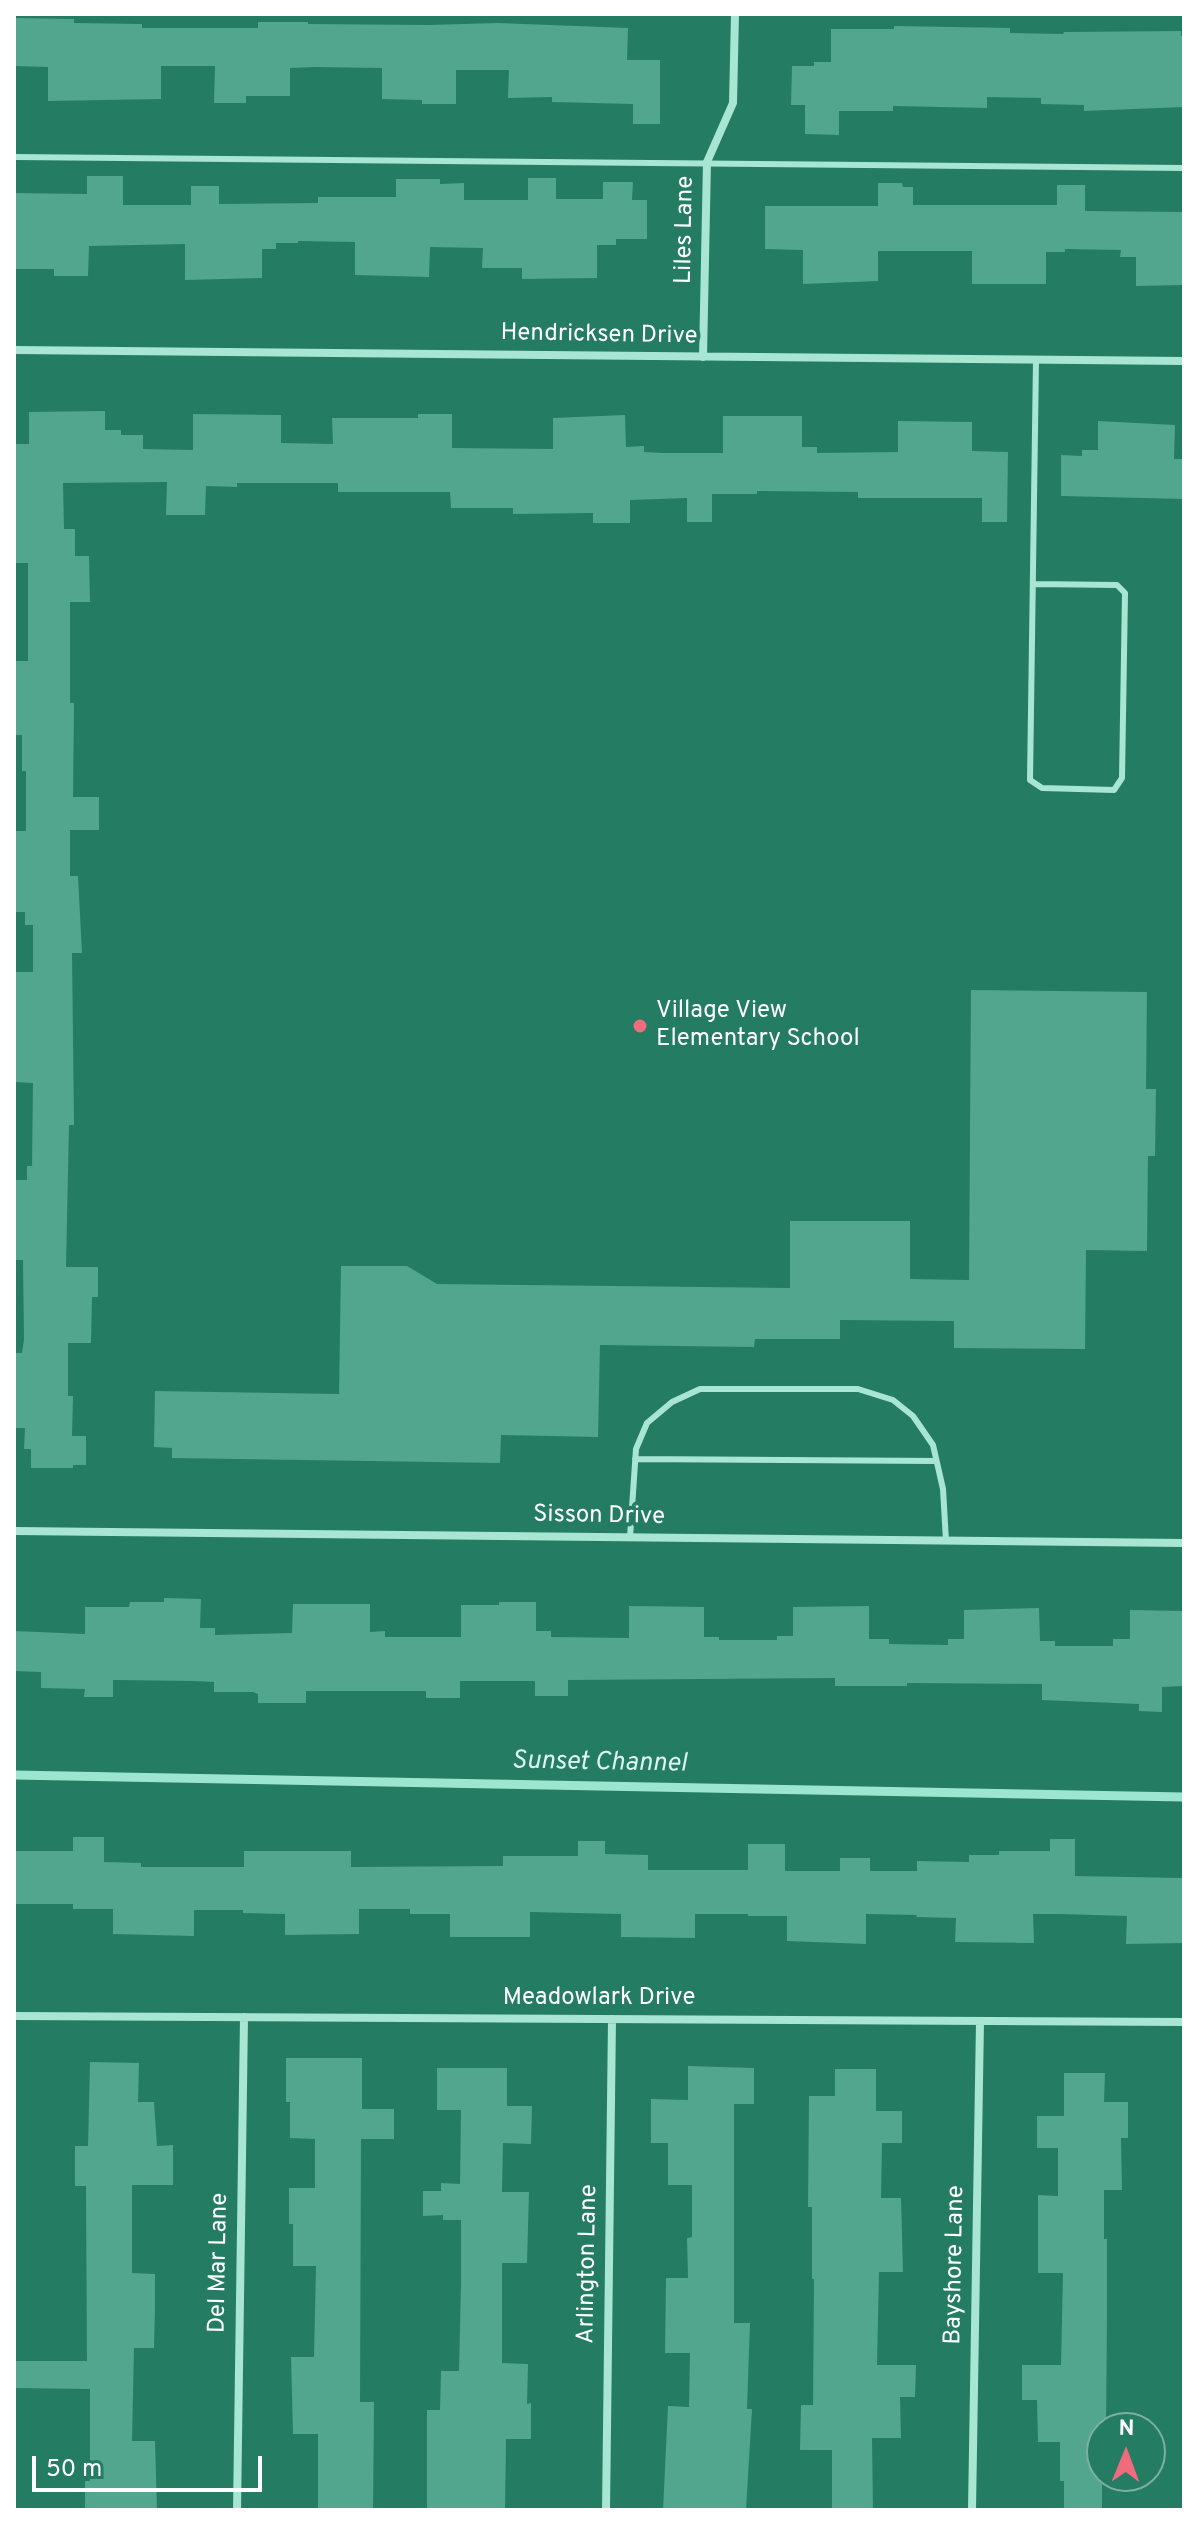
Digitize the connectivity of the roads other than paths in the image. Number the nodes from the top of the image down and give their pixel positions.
1 (735, 14) edge
2 (14, 157) edge
3 (707, 162) junction
4 (1184, 168) edge
5 (14, 350) edge
6 (703, 357) junction
7 (1036, 360) junction
8 (1184, 361) edge
9 (1033, 584) junction
10 (635, 1459) junction
11 (936, 1461) junction
12 (14, 1531) edge
13 (630, 1537) junction
14 (946, 1541) junction
15 (1184, 1543) edge
16 (14, 2016) edge
17 (244, 2017) junction
18 (612, 2019) junction
19 (980, 2021) junction
20 (1184, 2022) edge
21 (237, 2510) edge
22 (606, 2510) edge
23 (972, 2510) edge

1 - 3 street, Liles Lane
2 - 3 lane
3 - 4 lane
3 - 6 street, Liles Lane
5 - 6 street, Hendricksen Drive
6 - 7 street, Hendricksen Drive
7 - 8 street, Hendricksen Drive
7 - 9 lane
9 - 9 lane
10 - 11 lane
10 - 11 lane
10 - 13 lane
11 - 14 lane
12 - 13 street, Sisson Drive
13 - 14 street, Sisson Drive
14 - 15 street, Sisson Drive
16 - 17 street, Meadowlark Drive
17 - 18 street, Meadowlark Drive
17 - 21 street, Del Mar Lane
18 - 19 street, Meadowlark Drive
18 - 22 street, Arlington Lane
19 - 20 street, Meadowlark Drive
19 - 23 street, Bayshore Lane

